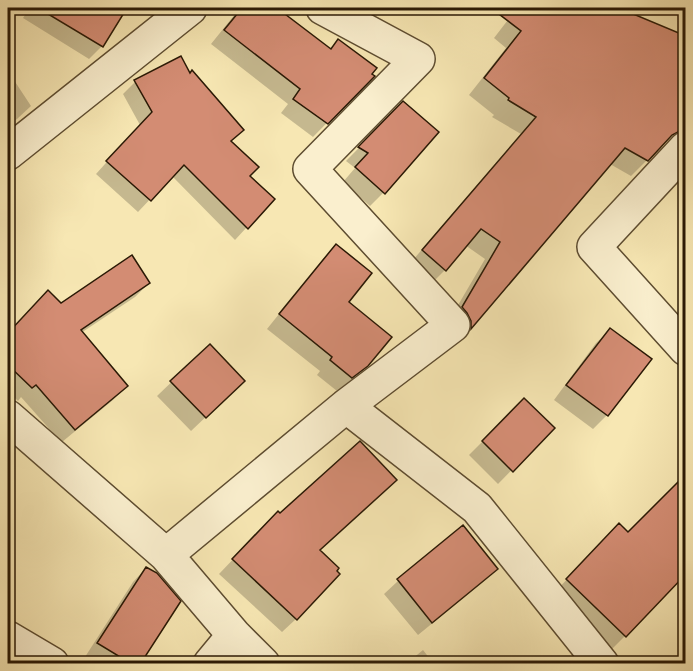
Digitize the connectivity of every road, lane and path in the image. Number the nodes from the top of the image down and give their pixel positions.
1 (190, 8) edge
2 (323, 8) edge
3 (686, 148) edge
4 (8, 153) edge
5 (686, 349) edge
6 (346, 406) junction
7 (8, 417) edge
8 (166, 555) junction
9 (234, 634) junction
10 (8, 638) edge
11 (599, 662) edge
12 (52, 663) edge
13 (210, 663) edge
14 (263, 663) edge

1 - 4 street
2 - 6 street
3 - 5 street
6 - 8 street
6 - 11 street
7 - 8 street
8 - 9 street
9 - 13 street
9 - 14 street
10 - 12 street

